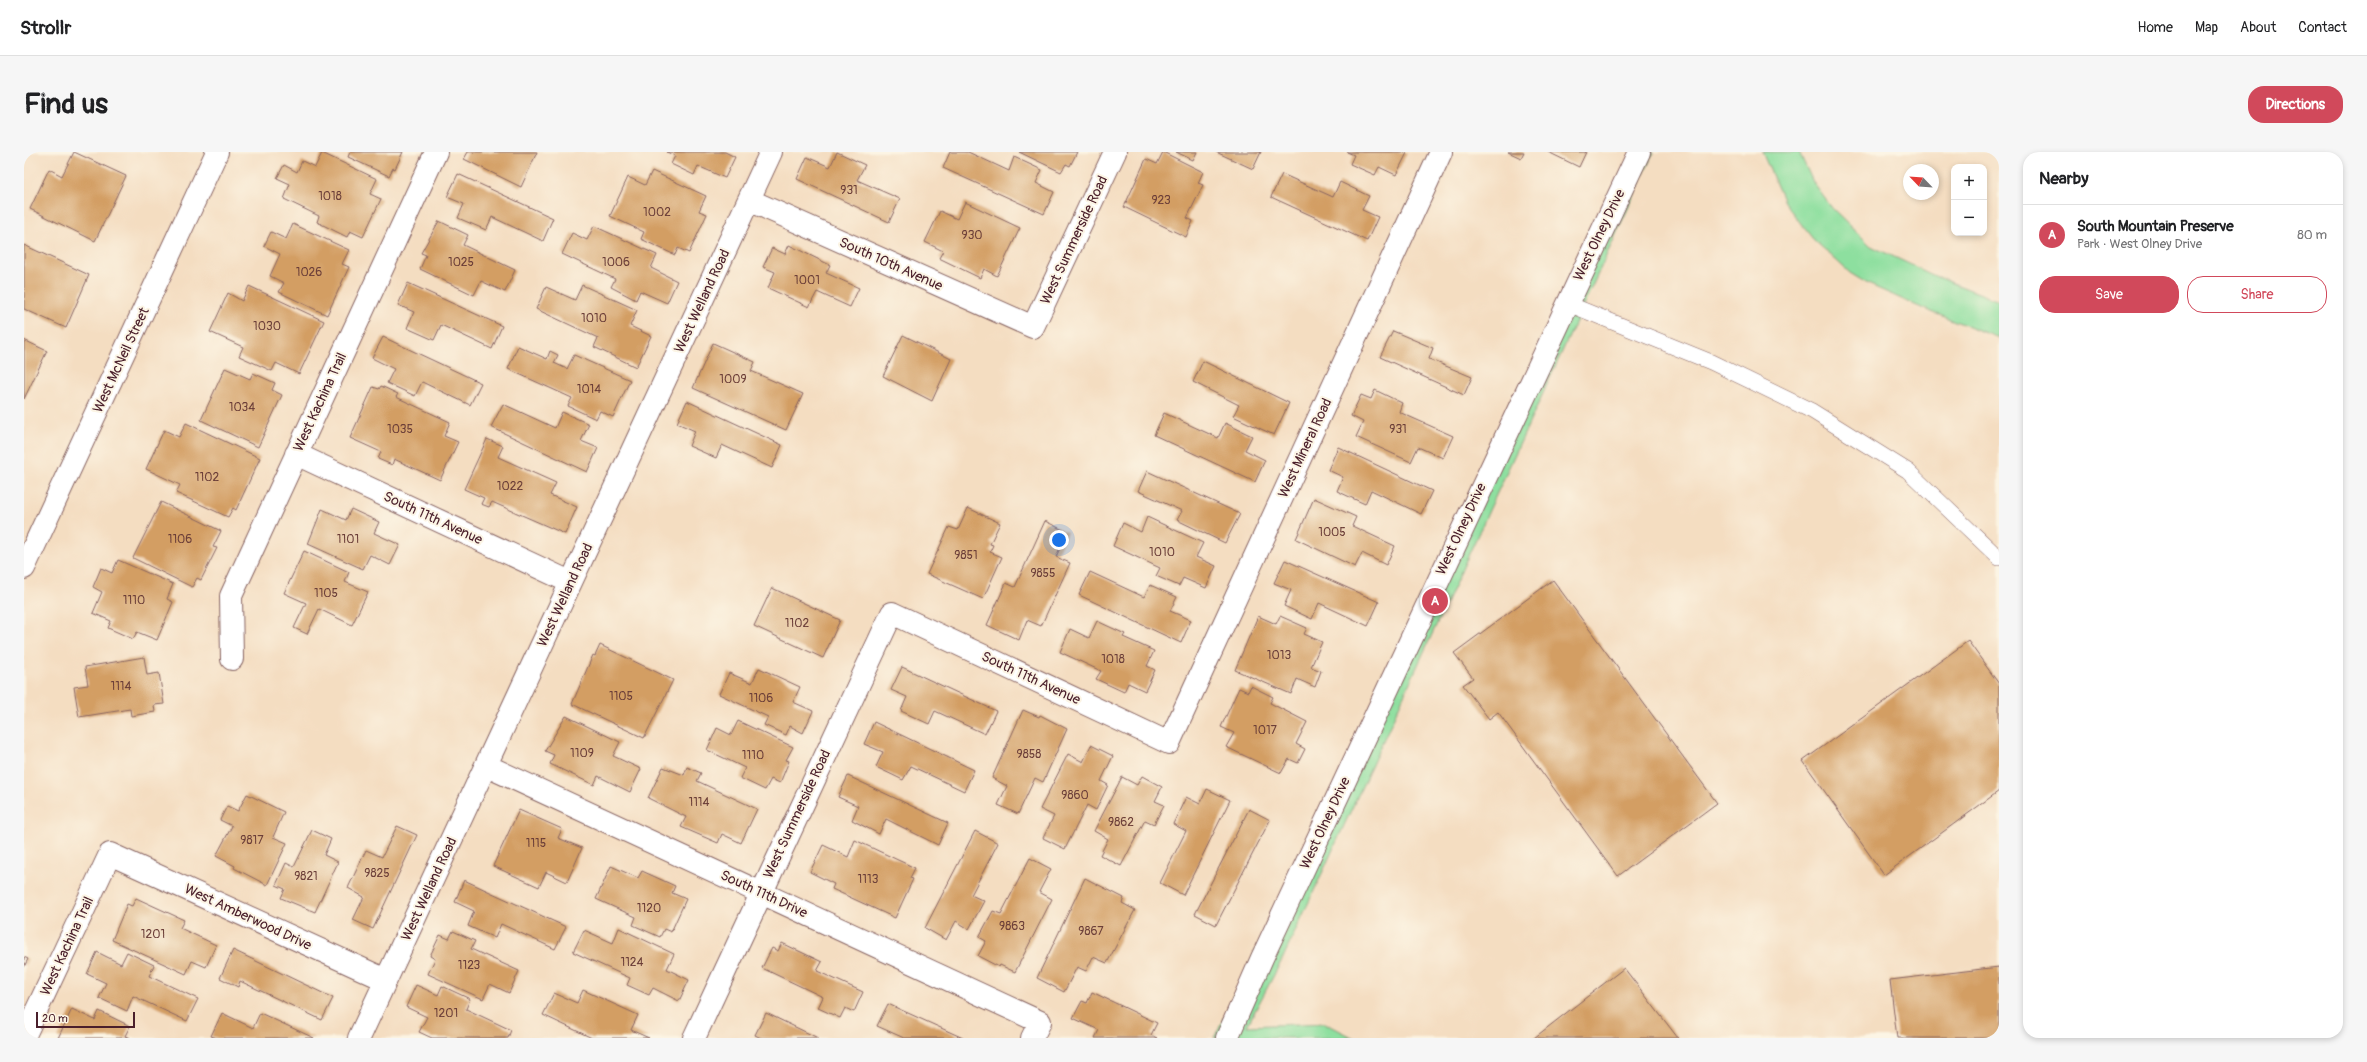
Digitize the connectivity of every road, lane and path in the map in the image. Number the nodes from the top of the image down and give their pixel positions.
1 (218, 152) edge
2 (436, 152) edge
3 (772, 152) edge
4 (1115, 152) edge
5 (1441, 152) edge
6 (1639, 152) edge
7 (749, 200) junction
8 (1566, 303) junction
9 (1033, 327) joint
10 (296, 454) junction
11 (1999, 558) edge
12 (24, 568) edge
13 (570, 582) junction
14 (892, 612) joint
15 (232, 659) dead end
16 (1169, 743) joint
17 (487, 766) junction
18 (110, 854) joint
19 (760, 892) junction
20 (386, 980) junction
21 (1036, 1030) edge
22 (24, 1037) edge
23 (359, 1038) edge
24 (694, 1038) edge
25 (1227, 1038) edge

1 - 12 street, West McNeil Street
2 - 10 street, West Kachina Trail
3 - 7 street, West Welland Road
4 - 9 street, West Summerside Road
5 - 16 street, West Mineral Road
6 - 8 street, West Olney Drive
7 - 9 street, South 10th Avenue
7 - 13 street, West Welland Road
8 - 11 lane
8 - 25 street, West Olney Drive
10 - 13 street, South 11th Avenue
10 - 15 street, West Kachina Trail
13 - 17 street, West Welland Road
14 - 16 street, South 11th Avenue
14 - 19 street, West Summerside Road
17 - 19 street, South 11th Drive
17 - 20 street, West Welland Road
18 - 20 street, West Amberwood Drive
18 - 22 street, West Kachina Trail
19 - 21 street, South 11th Drive
19 - 24 street, West Summerside Road
20 - 23 street, West Welland Road

